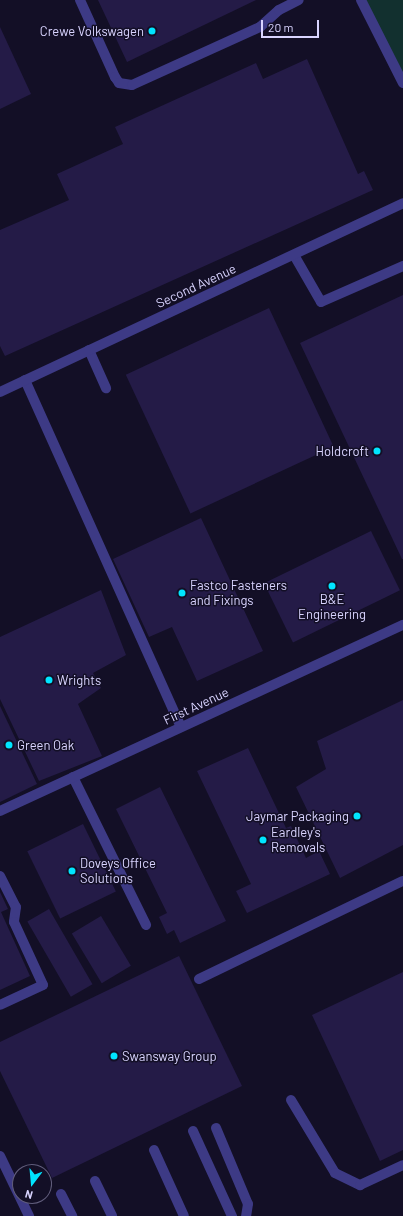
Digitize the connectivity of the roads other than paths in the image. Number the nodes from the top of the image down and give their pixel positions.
1 (80, 0) edge
2 (299, 0) edge
3 (361, 0) edge
4 (403, 83) edge
5 (403, 204) edge
6 (294, 255) junction
7 (403, 266) edge
8 (89, 350) junction
9 (25, 380) junction
10 (106, 388) dead end
11 (0, 392) edge
12 (403, 625) edge
13 (181, 727) junction
14 (73, 777) junction
15 (0, 811) edge
16 (0, 876) edge
17 (403, 881) edge
18 (146, 926) dead end
19 (199, 979) dead end
20 (0, 1005) edge
21 (291, 1100) dead end
22 (216, 1128) dead end
23 (193, 1131) dead end
24 (154, 1150) dead end
25 (0, 1156) edge
26 (403, 1165) edge
27 (95, 1181) dead end
28 (61, 1194) dead end
29 (29, 1216) edge
30 (72, 1216) edge
31 (112, 1216) edge
32 (184, 1216) edge
33 (232, 1216) edge
34 (246, 1216) edge

1 - 2 street
3 - 4 street
5 - 6 street, Second Avenue
6 - 7 street
6 - 8 street, Second Avenue
8 - 9 street, Second Avenue
8 - 10 street
9 - 11 street, Second Avenue
9 - 13 street
12 - 13 street, First Avenue
13 - 14 street, First Avenue
14 - 15 street, First Avenue
14 - 18 street
16 - 20 street
17 - 19 street
21 - 26 street
22 - 34 street
23 - 33 street
24 - 32 street
25 - 29 street
27 - 31 street
28 - 30 street

